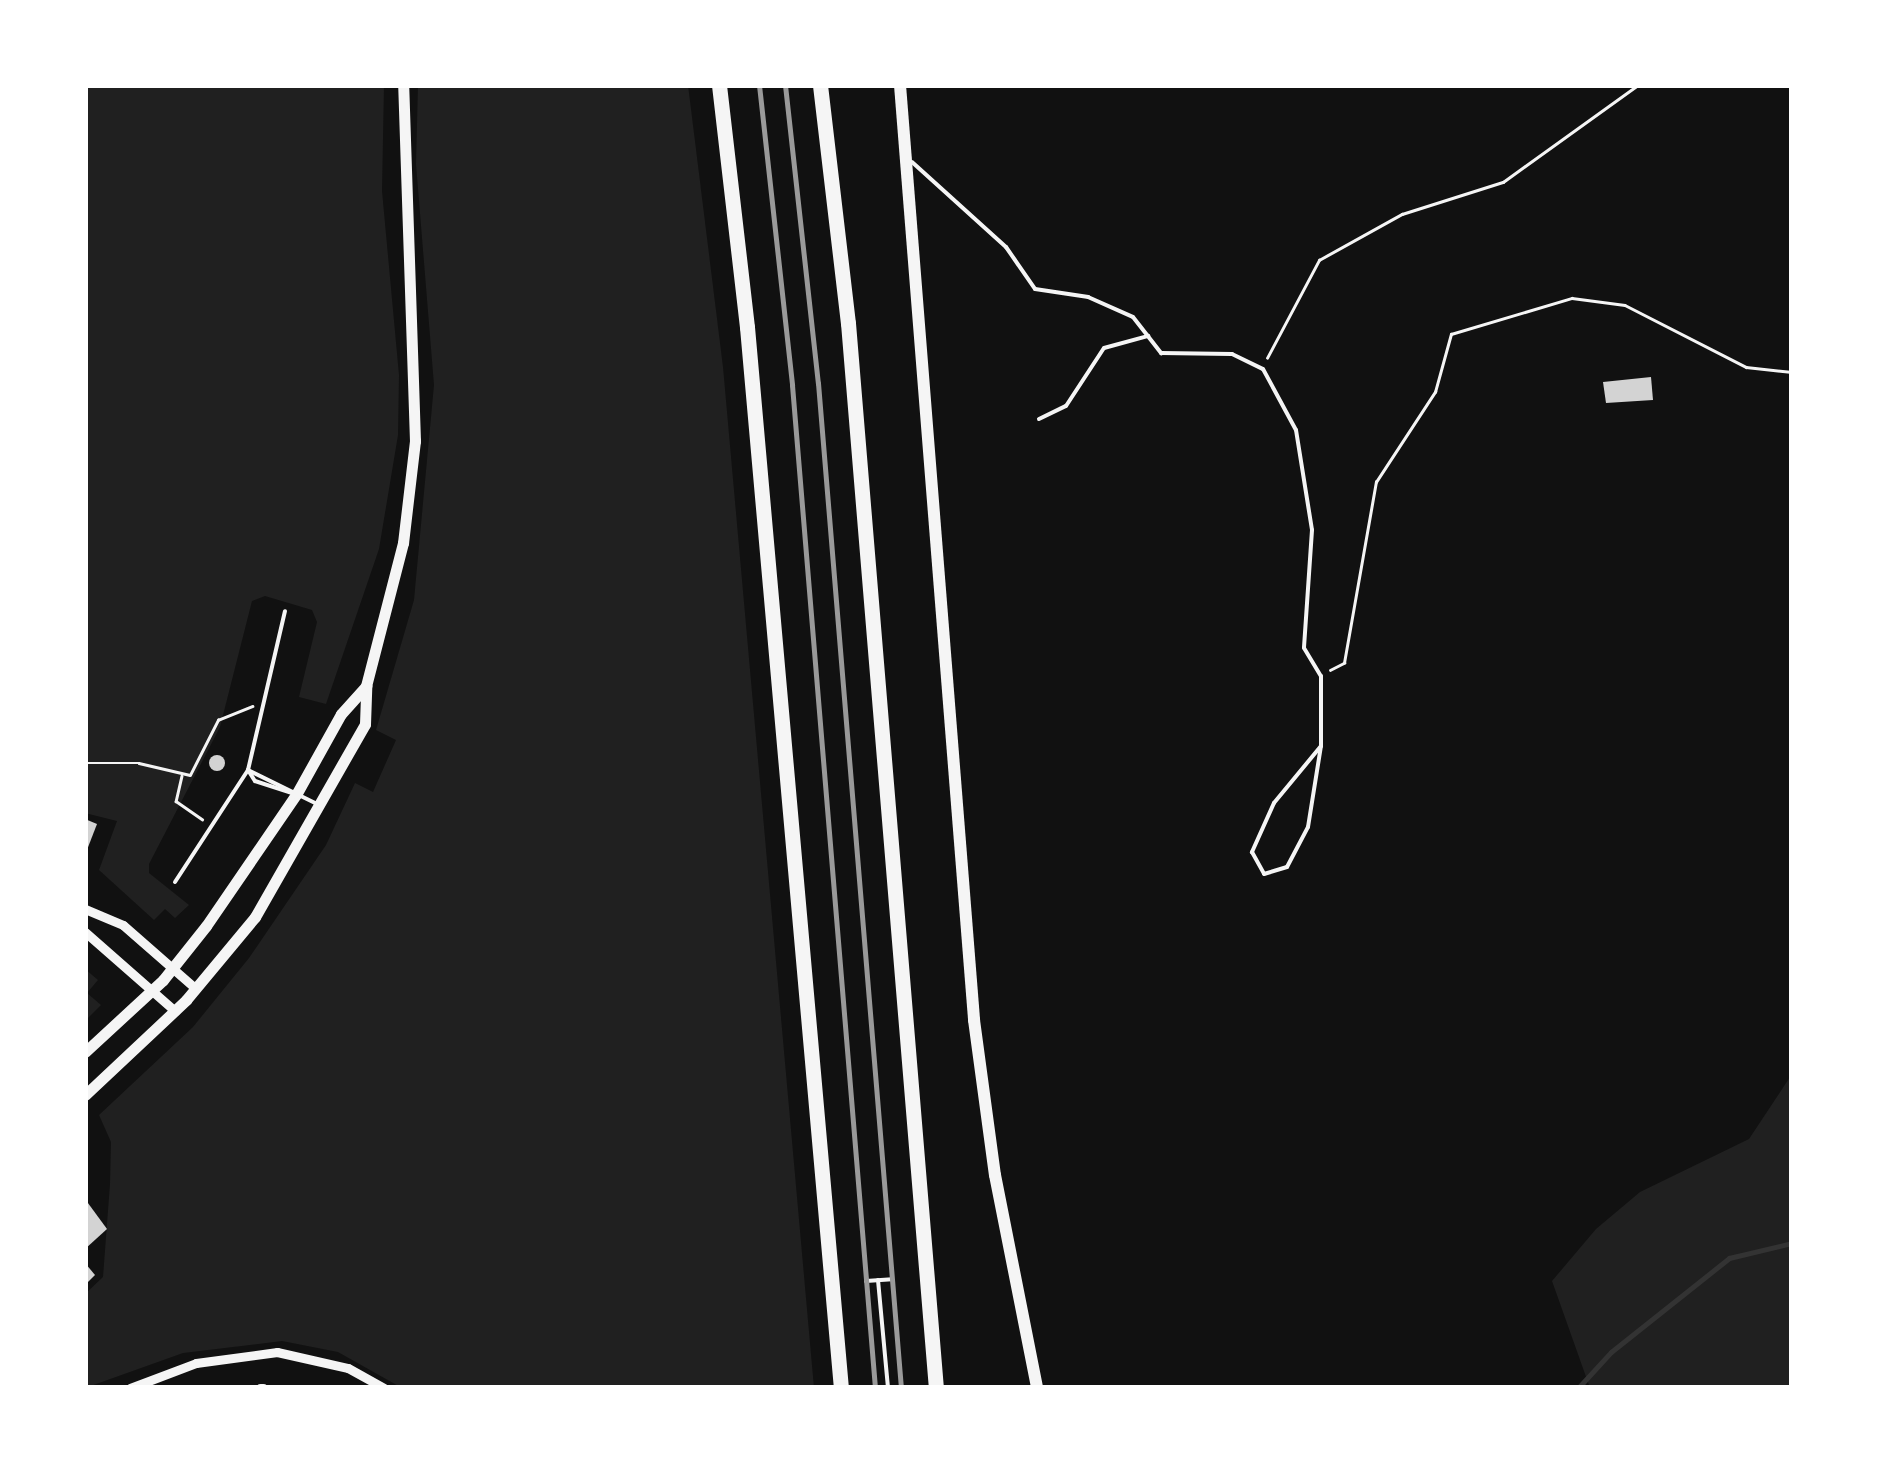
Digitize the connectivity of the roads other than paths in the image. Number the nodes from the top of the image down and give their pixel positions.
1 (403, 85) edge
2 (719, 85) edge
3 (820, 85) edge
4 (900, 85) edge
5 (908, 158) junction
6 (1148, 336) junction
7 (1040, 419) dead end
8 (285, 611) dead end
9 (366, 686) junction
10 (1321, 746) junction
11 (248, 770) junction
12 (297, 793) junction
13 (321, 806) junction
14 (174, 882) dead end
15 (85, 909) edge
16 (85, 932) edge
17 (172, 968) junction
18 (196, 988) junction
19 (152, 990) junction
20 (175, 1011) junction
21 (85, 1052) edge
22 (85, 1096) edge
23 (892, 1279) dead end
24 (878, 1280) junction
25 (866, 1281) dead end
26 (130, 1388) edge
27 (384, 1388) edge
28 (840, 1388) edge
29 (888, 1388) edge
30 (936, 1388) edge
31 (1037, 1388) edge

1 - 9 street
2 - 28 highway
3 - 30 highway
4 - 5 main road
5 - 6 lane
5 - 31 main road
6 - 7 lane
6 - 10 lane
8 - 11 lane
9 - 12 street
9 - 13 street
10 - 10 lane
11 - 12 lane
11 - 12 lane
11 - 14 lane
12 - 13 lane
12 - 17 street
13 - 18 street
15 - 17 street
16 - 19 street
17 - 18 street
17 - 19 street
18 - 20 street
19 - 20 street
19 - 21 street
20 - 22 street
23 - 24 lane
24 - 25 lane
24 - 29 lane
26 - 27 street

